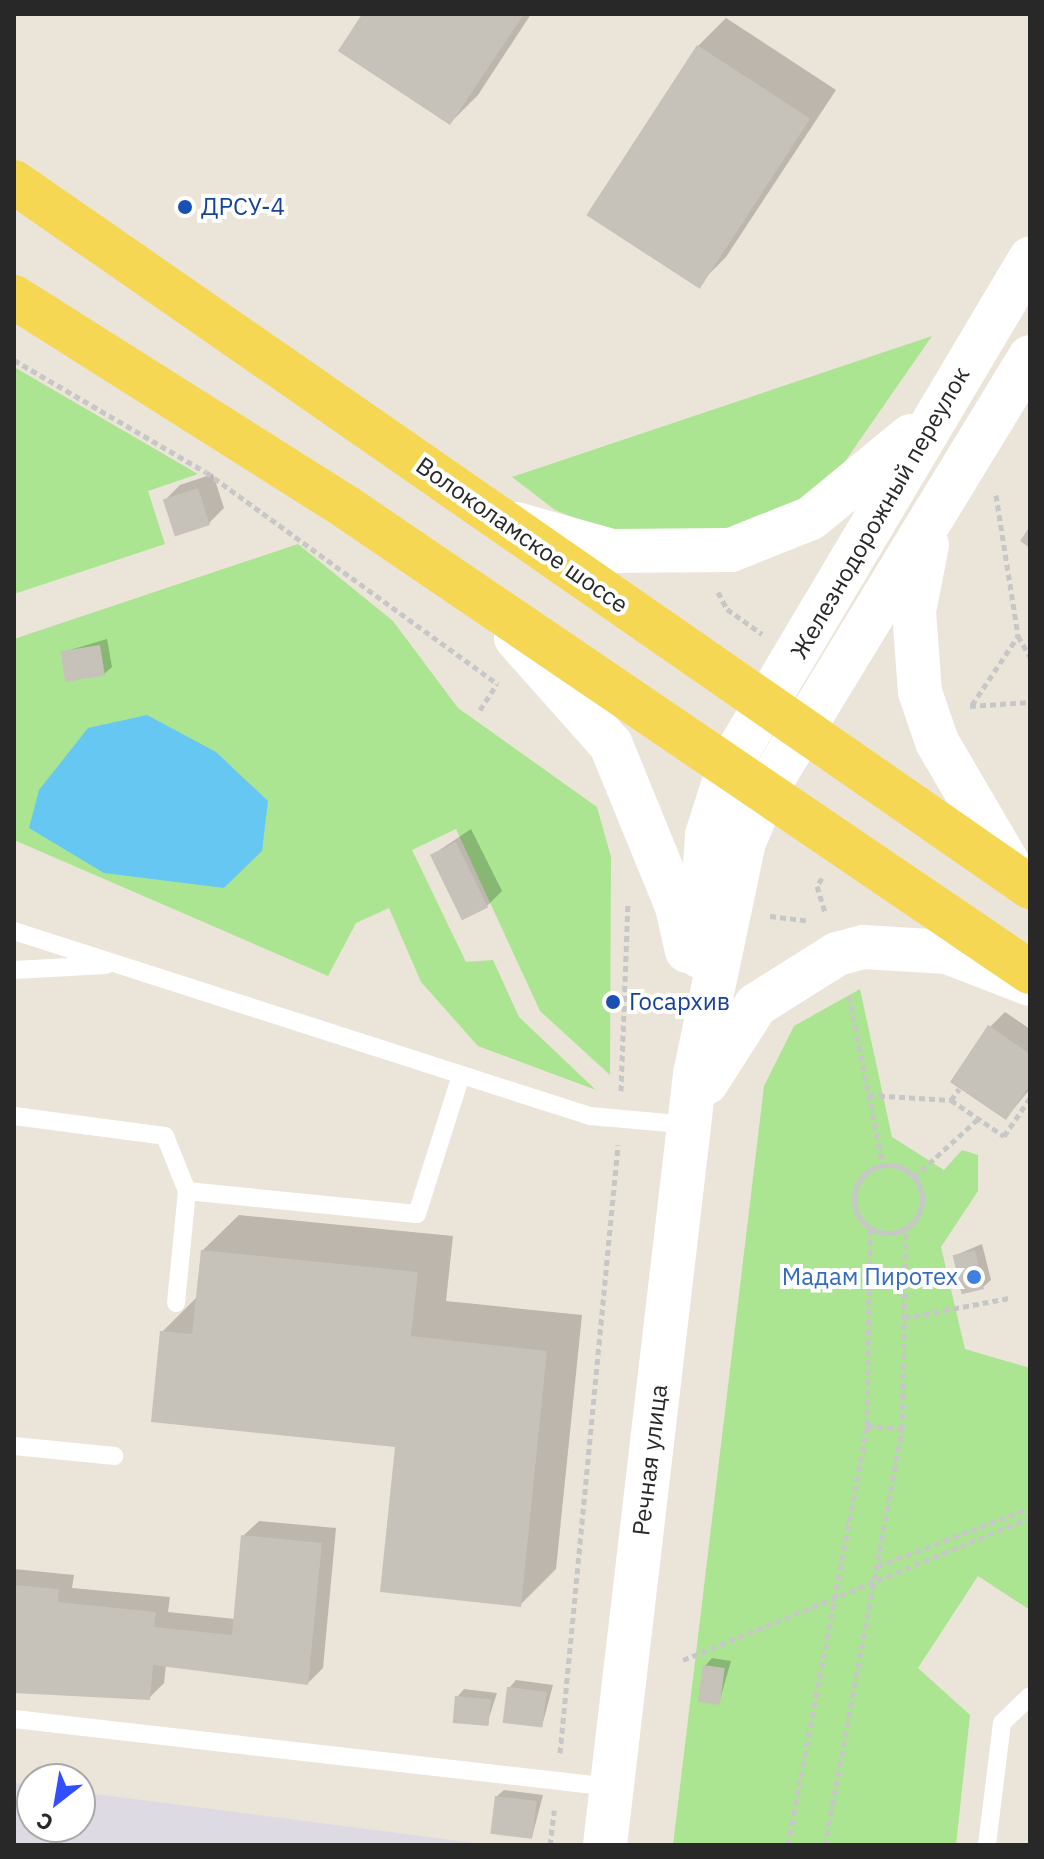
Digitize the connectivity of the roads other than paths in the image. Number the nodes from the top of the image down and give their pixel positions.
1 (14, 182) edge
2 (1030, 259) edge
3 (14, 297) edge
4 (1026, 374) edge
5 (943, 403) junction
6 (481, 507) junction
7 (937, 508) junction
8 (457, 584) junction
9 (766, 706) junction
10 (802, 731) junction
11 (729, 766) junction
12 (766, 790) junction
13 (1023, 882) edge
14 (14, 931) edge
15 (116, 964) junction
16 (14, 970) edge
17 (1030, 972) edge
18 (1030, 984) edge
19 (696, 996) junction
20 (461, 1075) junction
21 (692, 1104) junction
22 (14, 1116) edge
23 (187, 1191) junction
24 (176, 1303) dead end
25 (14, 1446) edge
26 (115, 1456) dead end
27 (1030, 1696) edge
28 (14, 1719) edge
29 (611, 1787) junction
30 (605, 1845) edge
31 (987, 1845) edge

1 - 6 main road, Волоколамское шоссе
2 - 5 street, Железнодорожный переулок
3 - 8 main road
4 - 7 street, Железнодорожный переулок
5 - 6 street
5 - 9 street, Железнодорожный переулок
6 - 9 main road, Волоколамское шоссе
7 - 10 street, Железнодорожный переулок
7 - 13 street
8 - 11 main road
8 - 19 street
9 - 10 main road, Волоколамское шоссе
9 - 11 street, Железнодорожный переулок
10 - 12 street, Железнодорожный переулок
10 - 13 main road, Волоколамское шоссе
11 - 12 main road
11 - 19 street, Речная улица
12 - 17 main road
12 - 21 street, Речная улица
14 - 15 lane
15 - 16 lane
15 - 20 lane
18 - 21 street
19 - 21 street, Речная улица
20 - 21 lane
20 - 23 lane
21 - 29 street, Речная улица
22 - 23 lane
23 - 24 lane
25 - 26 lane
27 - 31 lane
28 - 29 lane
29 - 30 street, Речная улица

